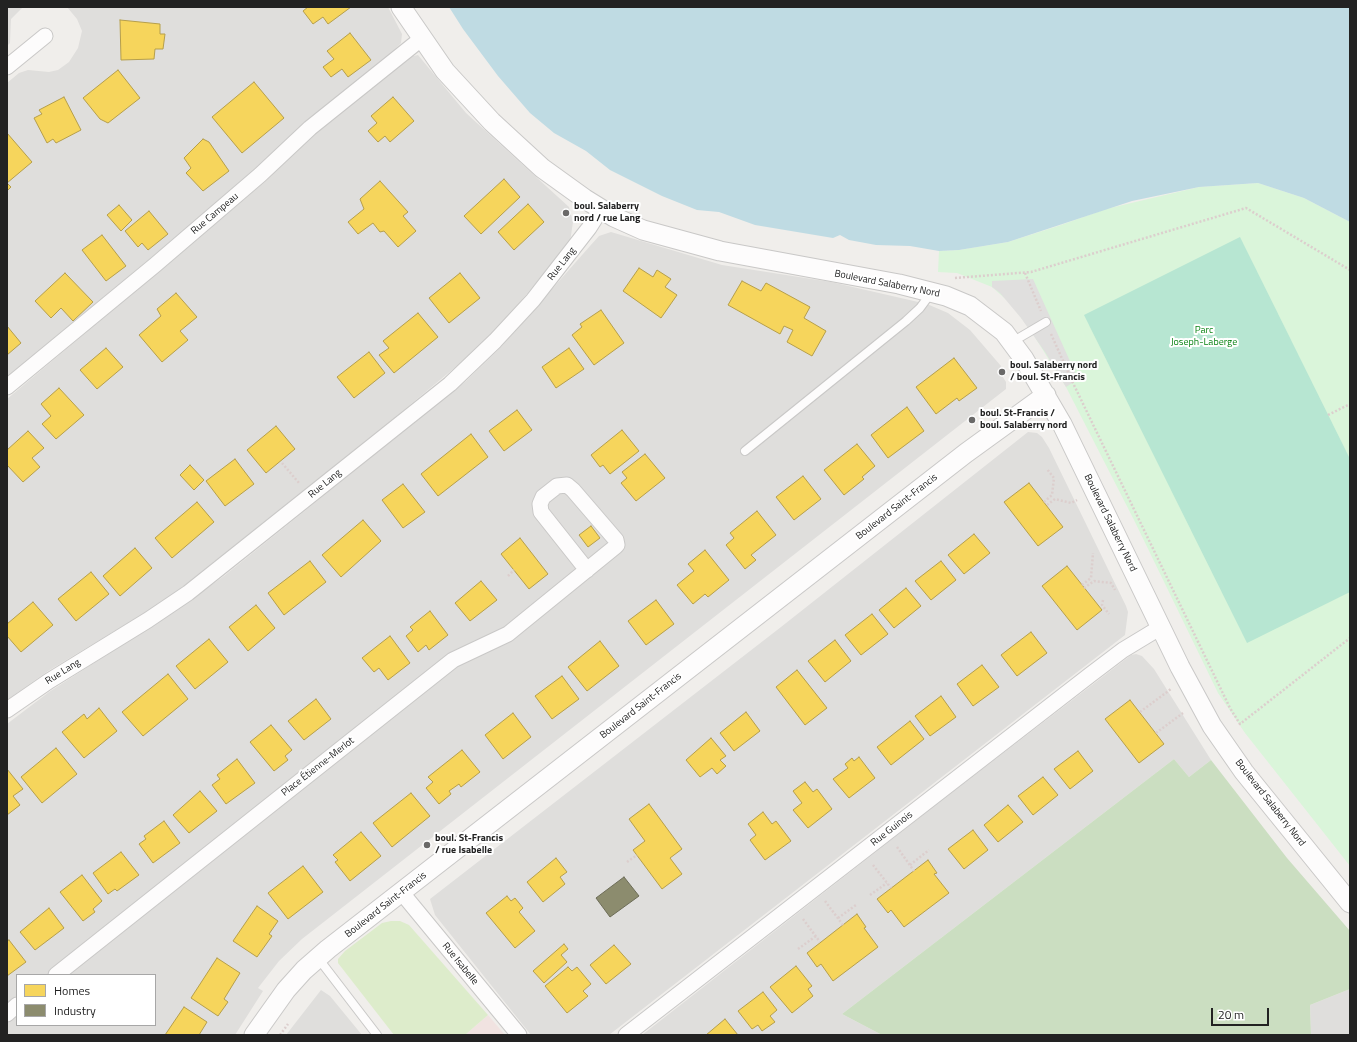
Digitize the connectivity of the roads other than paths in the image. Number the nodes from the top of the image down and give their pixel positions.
1 (401, 7) edge
2 (45, 36) dead end
3 (422, 39) junction
4 (7, 67) edge
5 (601, 209) junction
6 (931, 292) junction
7 (1046, 322) dead end
8 (1012, 342) junction
9 (7, 387) edge
10 (1046, 395) junction
11 (745, 451) dead end
12 (587, 570) junction
13 (1161, 627) junction
14 (7, 710) edge
15 (402, 893) junction
16 (1350, 903) edge
17 (317, 958) junction
18 (57, 974) edge
19 (16, 1006) edge
20 (7, 1014) edge
21 (514, 1033) edge
22 (254, 1035) edge
23 (377, 1035) edge
24 (626, 1035) edge

1 - 3 street, Boulevard Salaberry Nord
2 - 4 street
3 - 5 street, Boulevard Salaberry Nord
3 - 9 street, Rue Campeau
5 - 6 street, Boulevard Salaberry Nord
5 - 14 street, Rue Lang
6 - 8 street, Boulevard Salaberry Nord
6 - 11 lane
7 - 8 lane
8 - 10 street, Boulevard Salaberry Nord
10 - 13 street, Boulevard Salaberry Nord
10 - 15 street, Boulevard Saint-Francis
12 - 12 street, Place Étienne-Merlot
12 - 18 street, Place Étienne-Merlot
13 - 16 street, Boulevard Salaberry Nord
13 - 24 street, Rue Guinois
15 - 17 street, Boulevard Saint-Francis
15 - 21 street, Rue Isabelle
17 - 22 street, Boulevard Saint-Francis
17 - 23 lane
19 - 20 street

